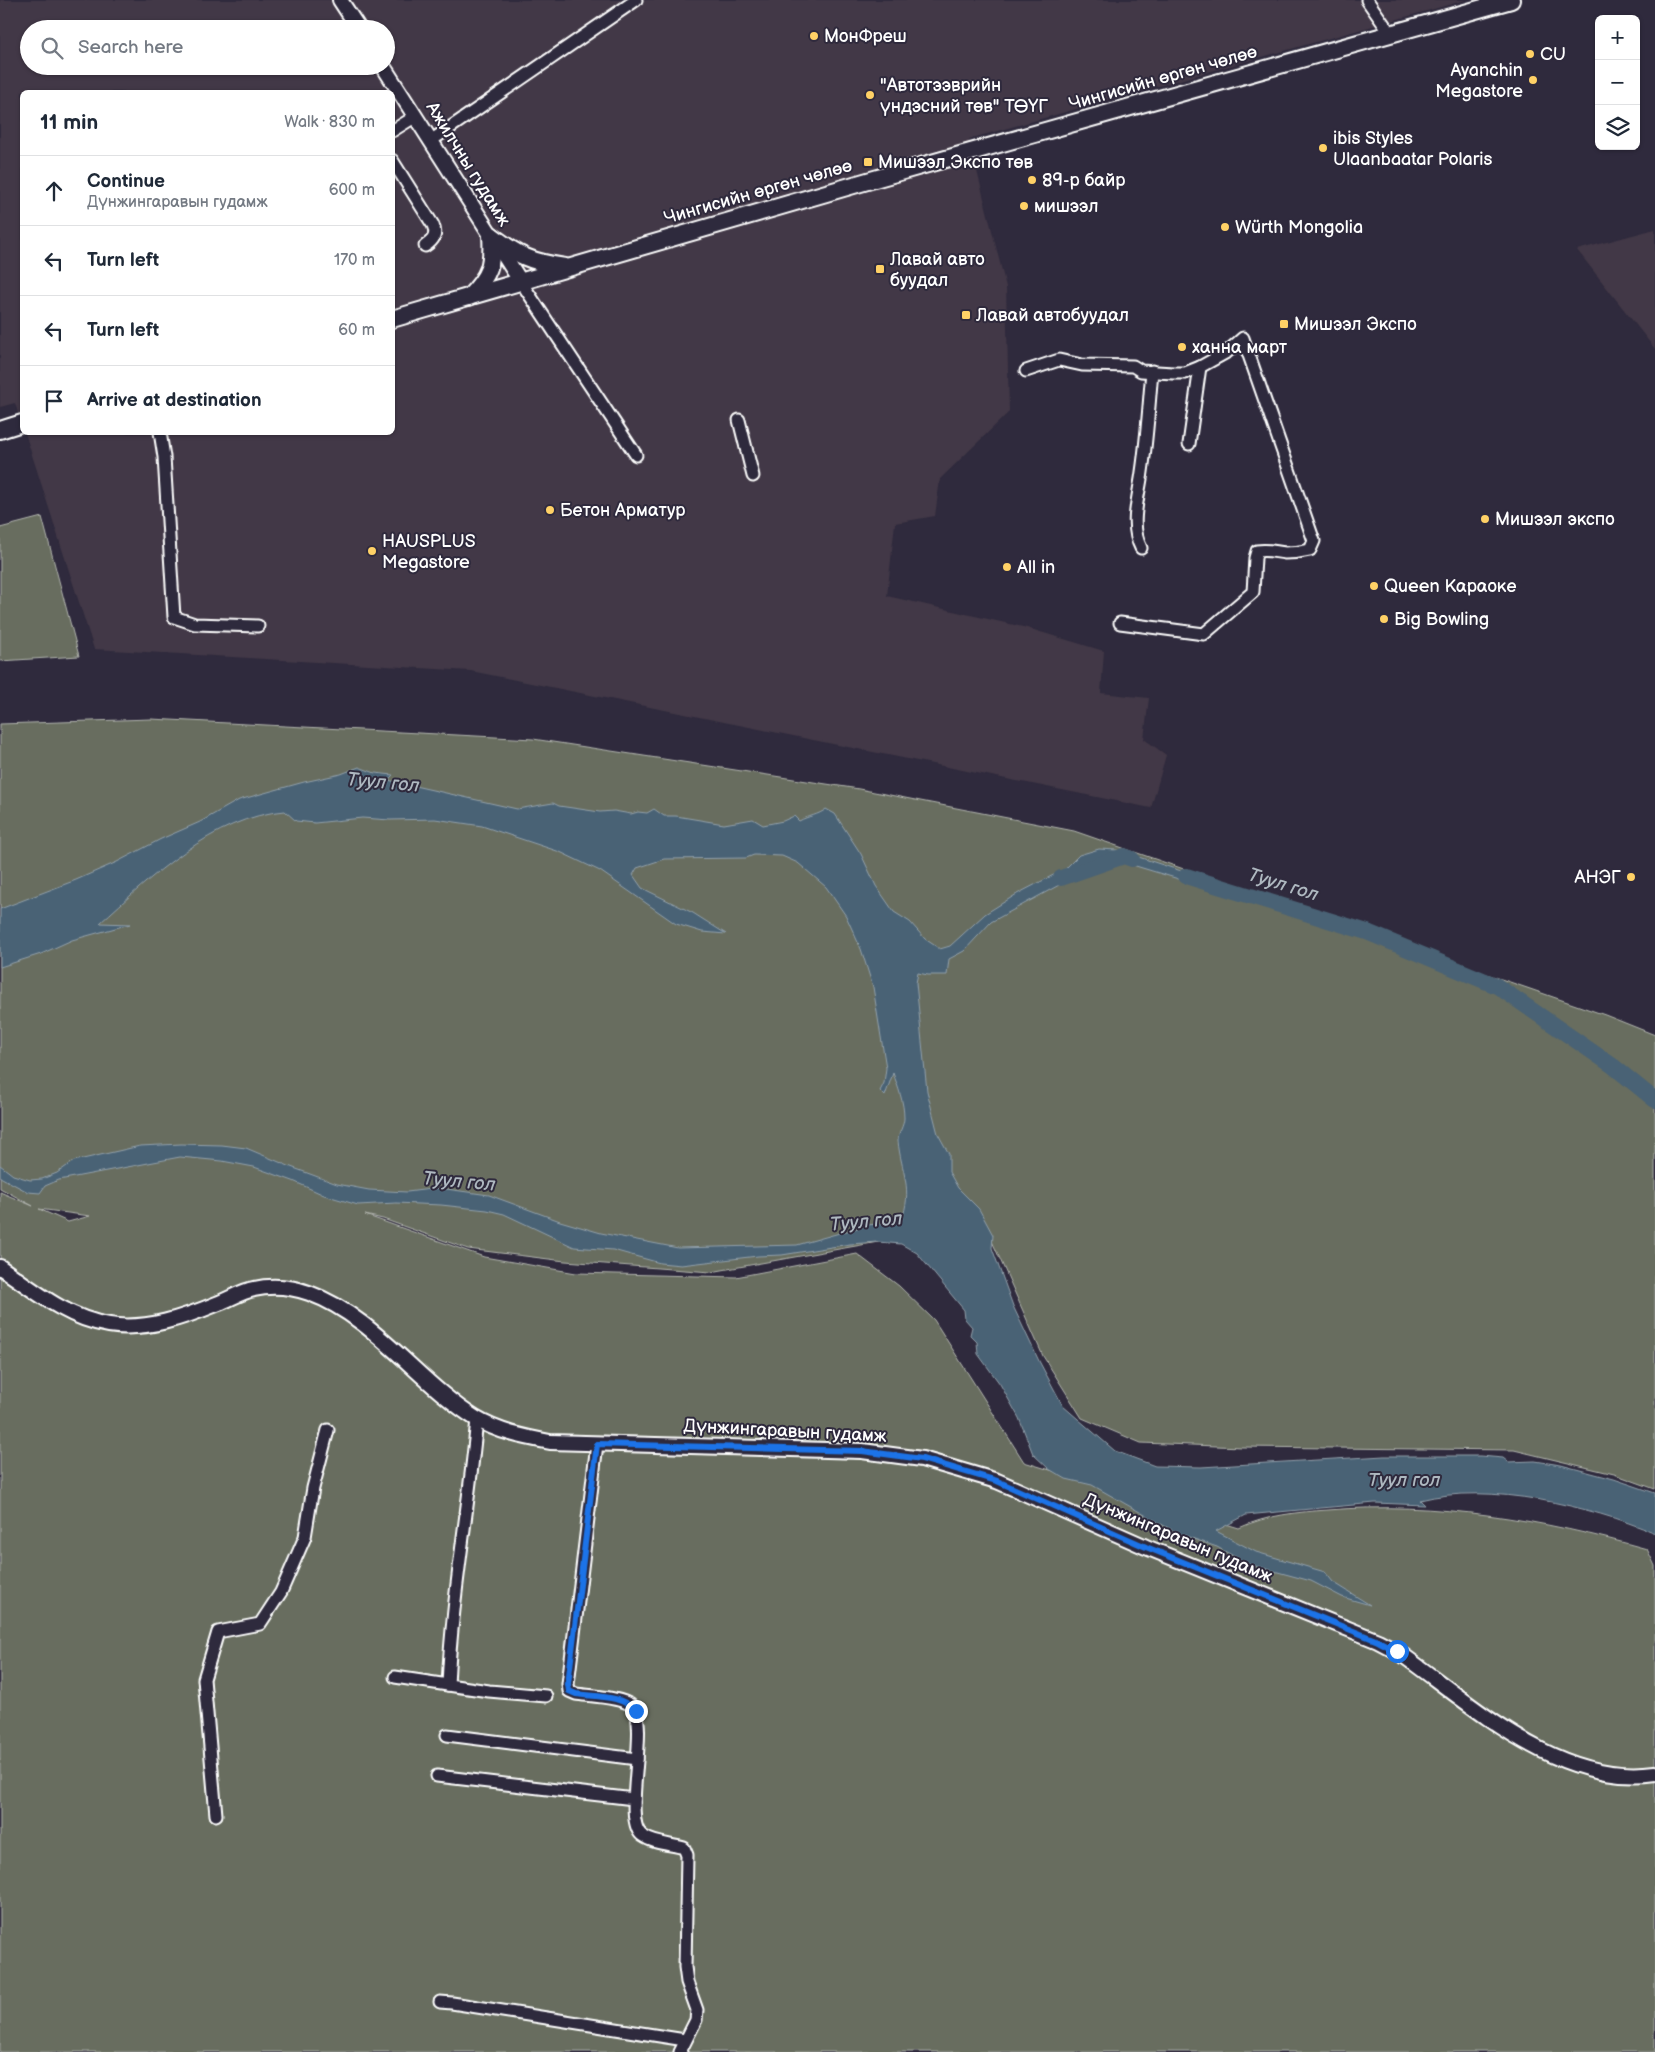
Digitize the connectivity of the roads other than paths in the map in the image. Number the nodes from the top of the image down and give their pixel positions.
1 (340, 0) edge
2 (636, 0) edge
3 (1367, 0) edge
4 (1511, 0) edge
5 (353, 20) edge
6 (1390, 33) junction
7 (389, 75) edge
8 (416, 116) junction
9 (395, 129) edge
10 (432, 140) junction
11 (395, 165) edge
12 (491, 235) junction
13 (425, 246) dead end
14 (572, 267) junction
15 (521, 282) junction
16 (468, 297) junction
17 (395, 317) edge
18 (1200, 367) junction
19 (1026, 371) dead end
20 (1152, 371) junction
21 (738, 420) dead end
22 (20, 424) edge
23 (0, 430) edge
24 (160, 435) edge
25 (1190, 444) dead end
26 (636, 455) dead end
27 (753, 476) dead end
28 (1141, 548) dead end
29 (1120, 623) dead end
30 (258, 626) dead end
31 (0, 1267) edge
32 (477, 1419) junction
33 (328, 1430) dead end
34 (597, 1444) junction
35 (395, 1677) dead end
36 (448, 1685) junction
37 (546, 1696) dead end
38 (447, 1735) dead end
39 (637, 1759) junction
40 (1655, 1773) edge
41 (437, 1776) dead end
42 (634, 1799) junction
43 (216, 1815) dead end
44 (440, 2002) dead end
45 (685, 2040) junction
46 (680, 2052) edge

1 - 5 main road
2 - 10 street
3 - 6 street
4 - 6 highway, Чингисийн өргөн чөлөө
6 - 14 highway, Чингисийн өргөн чөлөө
7 - 8 main road, Ажилчны гудамж
8 - 9 street
8 - 10 main road, Ажилчны гудамж
10 - 12 main road, Ажилчны гудамж
11 - 13 street
12 - 14 highway
12 - 15 main road, Ажилчны гудамж
12 - 16 highway
14 - 15 highway, Чингисийн өргөн чөлөө
15 - 16 highway, Чингисийн өргөн чөлөө
15 - 26 street
16 - 17 highway, Чингисийн өргөн чөлөө
18 - 20 street
18 - 25 street
18 - 29 street
19 - 20 street
20 - 28 street
21 - 27 street
22 - 23 highway
24 - 30 street
31 - 32 main road, Дүнжингаравын гудамж
32 - 34 main road, Дүнжингаравын гудамж
32 - 36 street
33 - 43 street
34 - 39 street
34 - 40 main road, Дүнжингаравын гудамж
35 - 36 street
36 - 37 street
38 - 39 street
39 - 42 street
41 - 42 street
42 - 45 street
44 - 45 street
45 - 46 street

